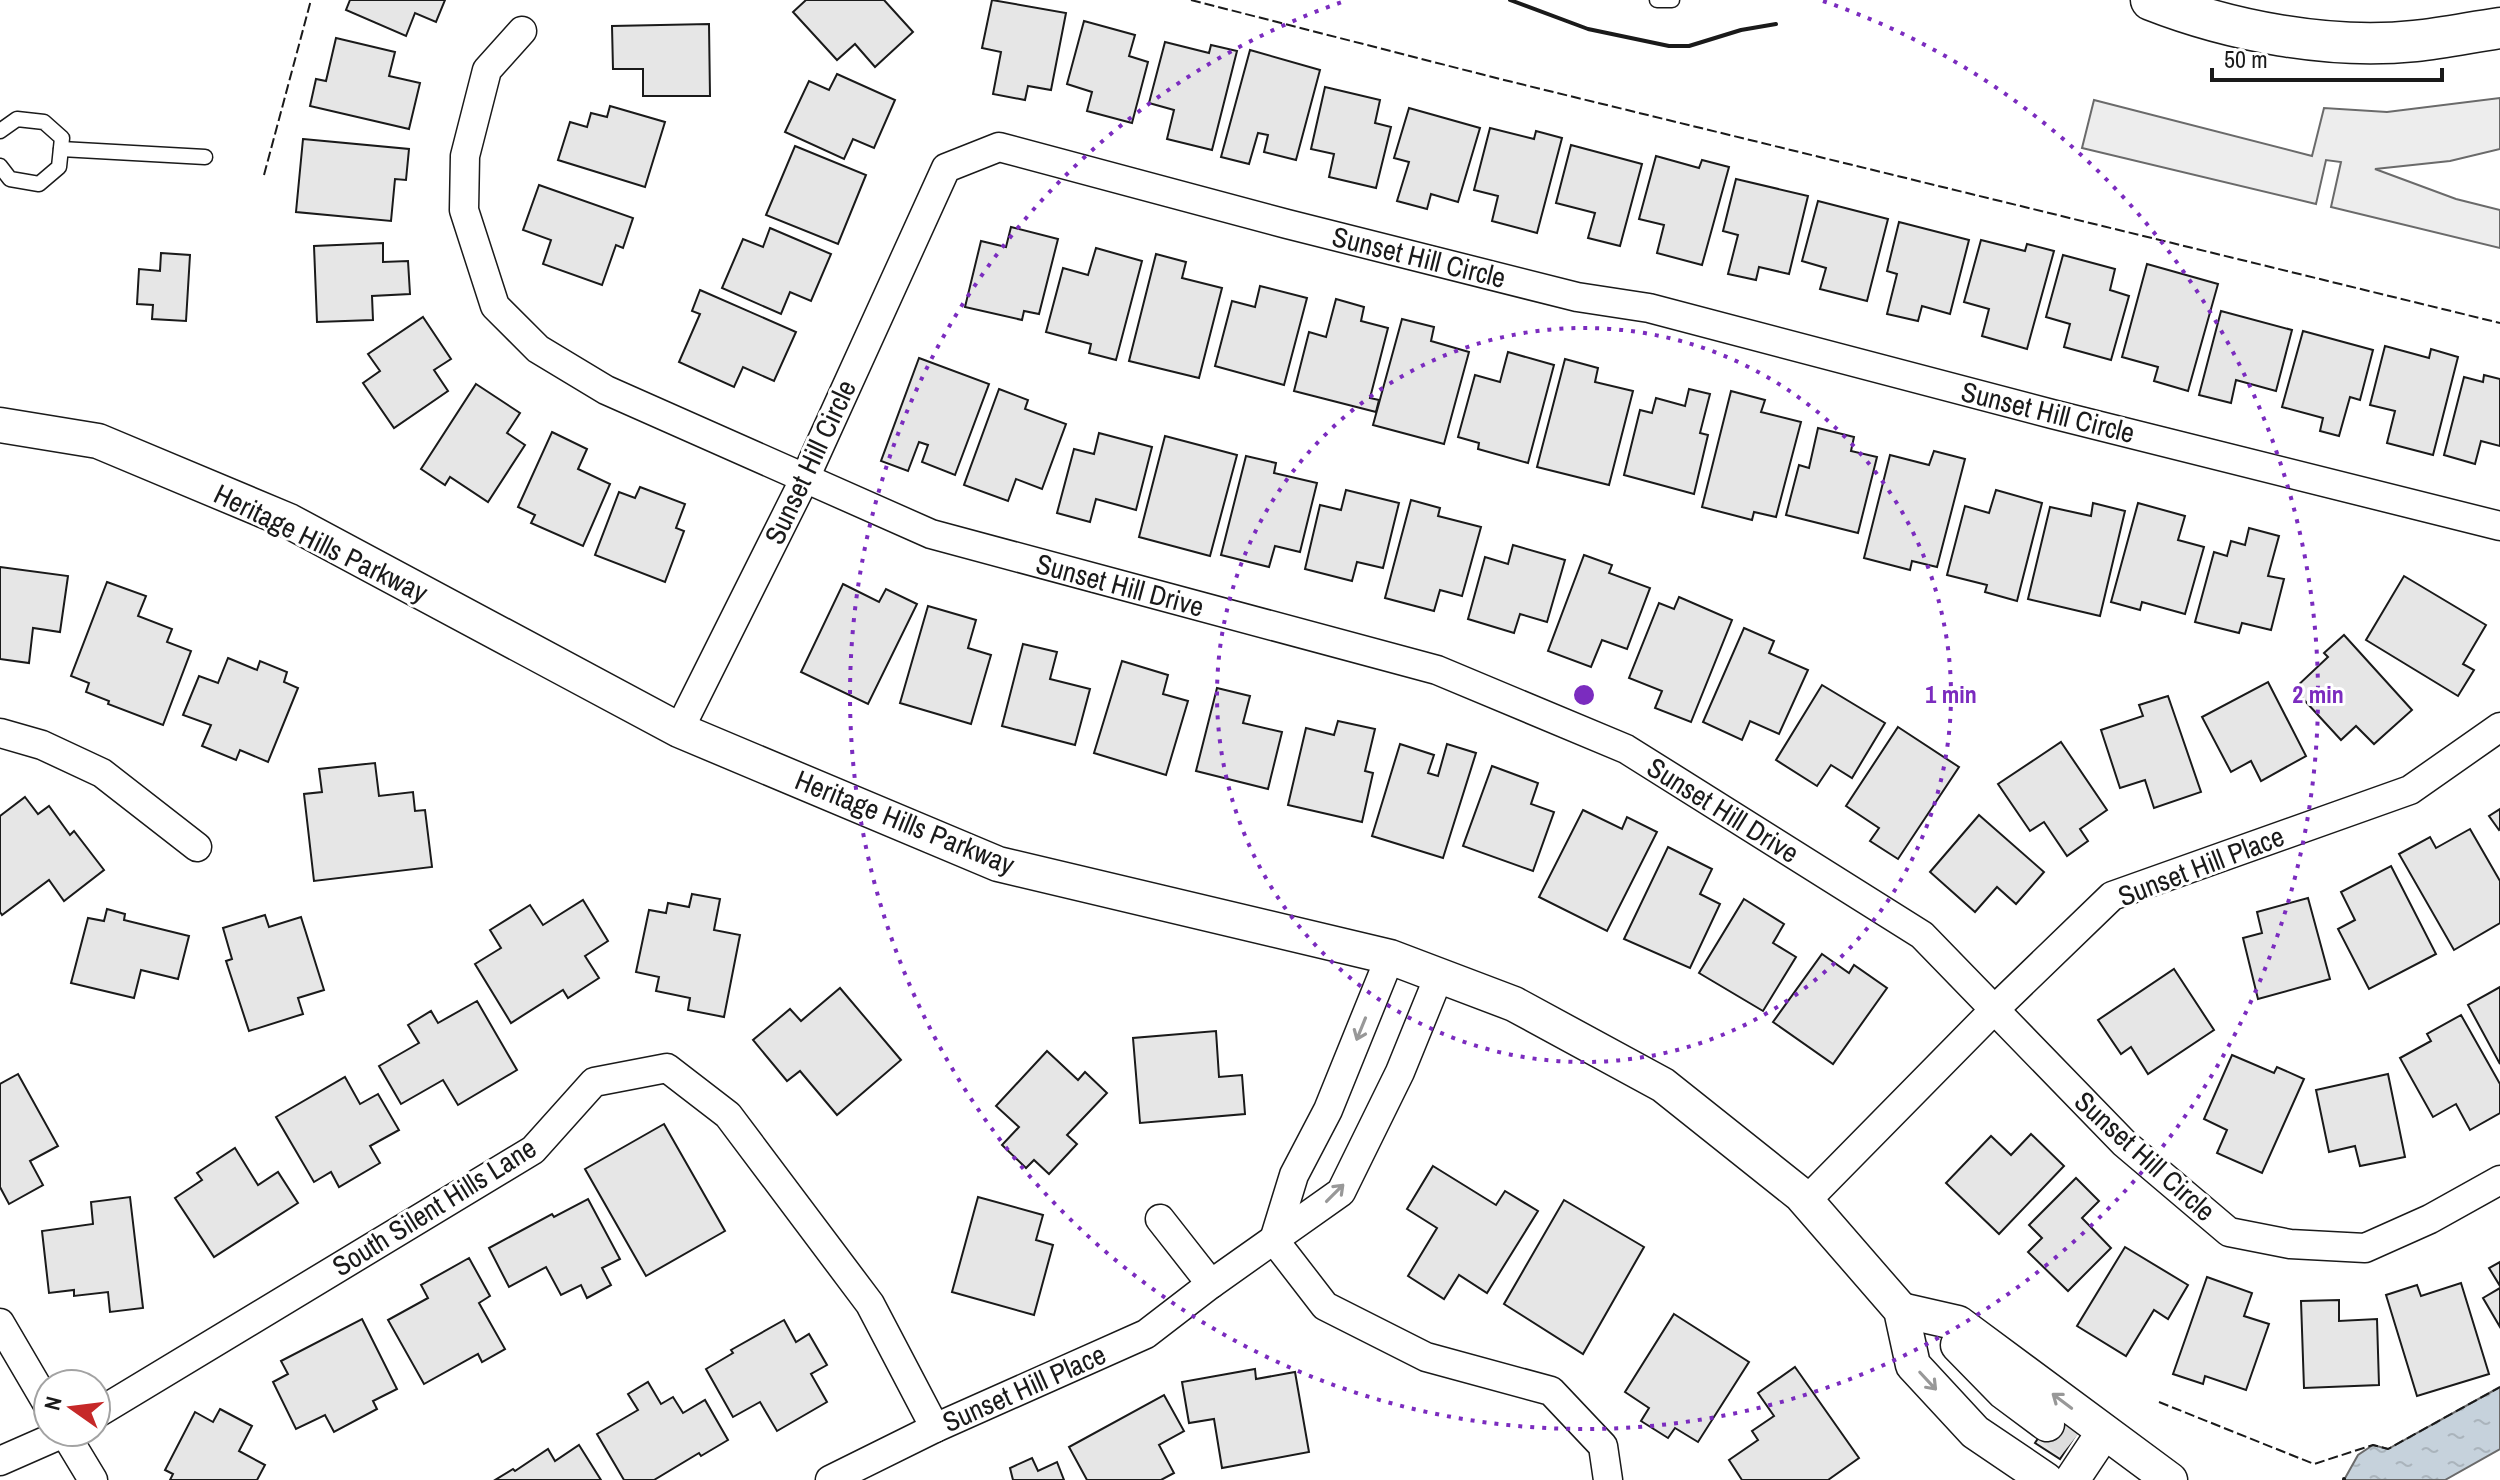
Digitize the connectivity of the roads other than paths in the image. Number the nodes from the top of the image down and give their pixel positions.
1 (1657, 0) edge
2 (1672, 0) edge
3 (2151, 0) edge
4 (2500, 28) edge
5 (522, 31) dead end
6 (0, 131) edge
7 (61, 149) junction
8 (205, 157) dead end
9 (0, 166) edge
10 (0, 425) edge
11 (805, 478) junction
12 (2500, 526) edge
13 (2500, 727) edge
14 (679, 730) junction
15 (0, 733) edge
16 (197, 847) dead end
17 (1390, 957) junction
18 (1439, 976) junction
19 (1994, 1010) junction
20 (2500, 1180) edge
21 (1807, 1200) junction
22 (1160, 1219) dead end
23 (1274, 1240) junction
24 (1211, 1284) junction
25 (1916, 1313) junction
26 (0, 1323) edge
27 (32, 1378) edge
28 (112, 1404) edge
29 (935, 1428) junction
30 (2068, 1440) edge
31 (32, 1447) edge
32 (74, 1448) edge
33 (2001, 1449) junction
34 (0, 1461) edge
35 (93, 1480) edge
36 (830, 1480) edge
37 (1608, 1480) edge
38 (2046, 1480) edge
39 (2170, 1480) edge

1 - 2 lane
3 - 4 main road
5 - 11 street, Sunset Hill Drive
6 - 7 lane
7 - 8 lane
7 - 9 lane
10 - 14 street, Heritage Hills Parkway
11 - 12 street, Sunset Hill Circle
11 - 14 street, Sunset Hill Circle
11 - 19 street, Sunset Hill Drive
13 - 19 street, Sunset Hill Place
14 - 17 street, Heritage Hills Parkway
15 - 16 street
17 - 18 street, Heritage Hills Parkway
17 -> 23 street
18 - 21 street, Heritage Hills Parkway
23 -> 18 street, Sunset Hill Place
19 - 20 street, Sunset Hill Circle
19 - 21 street, Sunset Hill Place
21 - 25 street, Heritage Hills Parkway
22 - 24 street
23 - 24 street, Sunset Hill Place
23 - 37 street
24 - 29 street, Sunset Hill Place
25 - 30 street, Heritage Hills Parkway
30 -> 25 street, Heritage Hills Parkway
25 -> 33 street, Heritage Hills Parkway
26 - 27 street
28 - 29 street, South Silent Hills Lane
29 - 36 street, Sunset Hill Place
30 - 33 street
30 - 39 street, Heritage Hills Parkway
31 - 34 street
32 - 35 street
33 - 38 street, Heritage Hills Parkway

